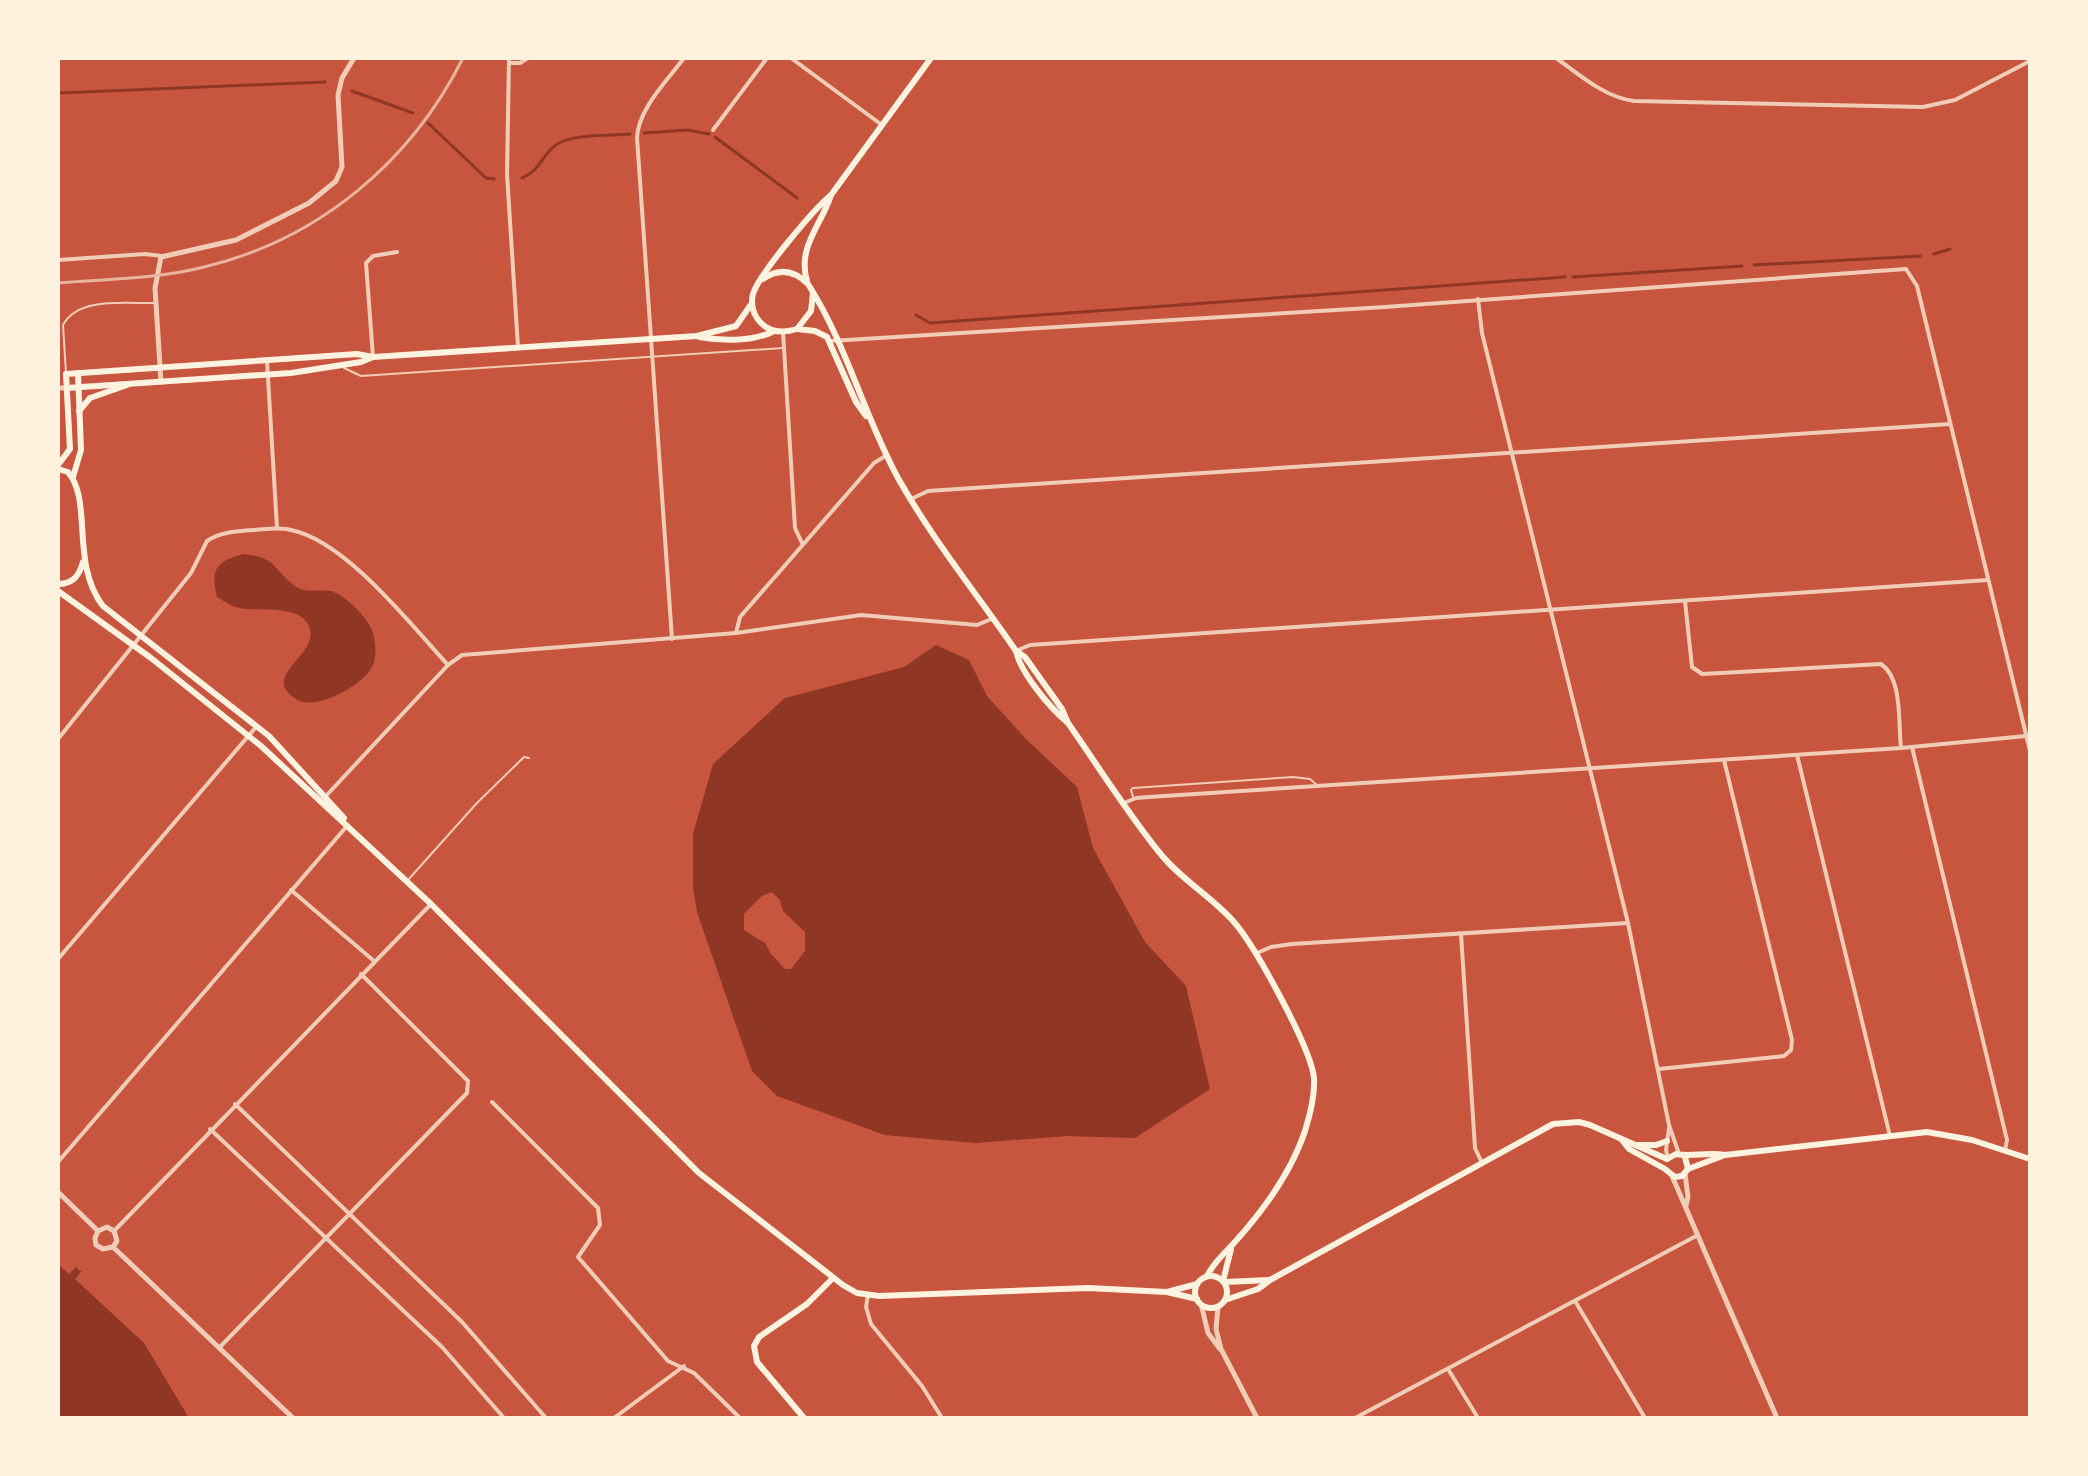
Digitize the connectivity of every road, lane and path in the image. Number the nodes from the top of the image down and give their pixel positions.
1 (354, 58) edge
2 (528, 58) edge
3 (684, 58) edge
4 (767, 58) edge
5 (791, 58) edge
6 (931, 58) edge
7 (1556, 58) edge
8 (509, 61) edge
9 (2030, 61) edge
10 (882, 125) junction
11 (713, 130) dead end
12 (831, 195) junction
13 (397, 252) dead end
14 (162, 256) junction
15 (58, 260) edge
16 (763, 279) junction
17 (808, 284) junction
18 (813, 293) junction
19 (1478, 299) junction
20 (156, 303) junction
21 (752, 303) junction
22 (797, 329) junction
23 (774, 331) junction
24 (783, 332) junction
25 (697, 336) junction
26 (650, 339) junction
27 (834, 341) junction
28 (518, 347) junction
29 (784, 348) junction
30 (651, 356) junction
31 (373, 357) junction
32 (267, 361) junction
33 (339, 365) junction
34 (160, 368) junction
35 (78, 373) junction
36 (62, 374) edge
37 (268, 375) junction
38 (161, 382) junction
39 (130, 383) junction
40 (79, 387) junction
41 (58, 388) edge
42 (67, 388) junction
43 (79, 411) junction
44 (1950, 424) junction
45 (1513, 453) junction
46 (887, 455) junction
47 (58, 467) edge
48 (73, 477) junction
49 (911, 499) junction
50 (277, 528) junction
51 (802, 543) junction
52 (83, 562) junction
53 (1988, 580) junction
54 (58, 584) edge
55 (58, 591) edge
56 (1685, 601) junction
57 (1551, 610) junction
58 (994, 618) junction
59 (736, 633) junction
60 (142, 637) junction
61 (672, 639) junction
62 (134, 647) junction
63 (1016, 651) junction
64 (448, 665) junction
65 (256, 726) junction
66 (249, 736) junction
67 (2026, 736) junction
68 (58, 739) edge
69 (1912, 747) junction
70 (1901, 748) junction
71 (2030, 751) edge
72 (1797, 755) junction
73 (529, 758) dead end
74 (1724, 760) junction
75 (1590, 766) junction
76 (1319, 786) junction
77 (324, 798) junction
78 (1134, 799) junction
79 (1124, 803) junction
80 (348, 824) junction
81 (408, 881) junction
82 (290, 890) junction
83 (431, 904) junction
84 (1628, 923) junction
85 (1461, 934) junction
86 (1256, 953) junction
87 (58, 959) edge
88 (374, 961) junction
89 (361, 974) junction
90 (1659, 1069) junction
91 (492, 1102) dead end
92 (235, 1104) junction
93 (1669, 1125) junction
94 (210, 1129) junction
95 (1890, 1136) junction
96 (1622, 1140) junction
97 (1667, 1141) junction
98 (1638, 1145) junction
99 (2005, 1151) junction
100 (1682, 1155) junction
101 (1725, 1155) junction
102 (1667, 1159) junction
103 (2030, 1159) edge
104 (58, 1162) edge
105 (1482, 1163) junction
106 (1665, 1169) junction
107 (1687, 1172) junction
108 (1672, 1176) junction
109 (58, 1192) edge
110 (1686, 1207) junction
111 (349, 1215) junction
112 (98, 1231) junction
113 (114, 1231) junction
114 (1698, 1235) junction
115 (327, 1238) junction
116 (1232, 1246) junction
117 (113, 1247) junction
118 (1207, 1276) junction
119 (833, 1278) junction
120 (1270, 1280) junction
121 (1224, 1282) junction
122 (1197, 1284) junction
123 (1167, 1292) junction
124 (868, 1295) junction
125 (1225, 1300) junction
126 (1575, 1301) junction
127 (1199, 1302) junction
128 (1218, 1307) junction
129 (220, 1348) junction
130 (1221, 1349) junction
131 (684, 1366) junction
132 (1448, 1369) junction
133 (293, 1418) edge
134 (504, 1418) edge
135 (546, 1418) edge
136 (614, 1418) edge
137 (740, 1418) edge
138 (804, 1418) edge
139 (942, 1418) edge
140 (1257, 1418) edge
141 (1355, 1418) edge
142 (1478, 1418) edge
143 (1645, 1418) edge
144 (1777, 1418) edge

1 - 14 street
2 - 8 street
3 - 26 street
4 - 11 street
5 - 10 street
6 - 10 main road
7 - 9 street
8 - 28 street
10 - 12 main road
12 - 16 main road
12 - 17 main road
13 - 31 street
14 - 15 street
14 - 20 street
16 - 17 main road
16 - 21 main road
17 - 18 main road
18 - 22 main road
18 - 27 main road
19 - 27 street
19 - 44 street
19 - 45 street
20 - 34 street
20 - 36 lane
21 - 23 main road
21 - 25 main road
22 - 24 main road
22 - 27 main road
23 - 24 main road
23 - 25 main road
24 - 29 street
25 - 26 main road
26 - 28 main road
26 - 30 street
27 - 46 main road
28 - 31 main road
29 - 30 lane
29 - 51 street
30 - 33 lane
30 - 61 street
31 - 32 main road
31 - 33 main road
32 - 34 main road
32 - 37 street
33 - 37 main road
34 - 35 main road
34 - 38 street
35 - 36 main road
35 - 40 main road
36 - 42 main road
37 - 38 main road
37 - 50 street
38 - 39 main road
39 - 40 main road
39 - 43 main road
40 - 42 main road
40 - 43 main road
41 - 42 street
42 - 47 main road
43 - 48 main road
44 - 45 street
44 - 53 street
45 - 49 street
45 - 57 street
46 - 49 main road
46 - 51 street
47 - 48 main road
48 - 52 main road
49 - 58 main road
50 - 60 street
50 - 64 street
51 - 59 street
52 - 54 main road
52 - 60 main road
53 - 56 street
53 - 67 street
55 - 62 main road
56 - 57 street
56 - 70 street
57 - 63 street
57 - 75 street
58 - 59 street
58 - 63 main road
59 - 61 street
60 - 62 street
60 - 65 main road
61 - 64 street
62 - 66 main road
62 - 68 street
63 - 79 main road
64 - 77 street
65 - 66 street
65 - 77 main road
66 - 77 main road
66 - 87 street
67 - 69 street
67 - 71 street
69 - 70 street
69 - 99 street
70 - 72 street
72 - 74 street
72 - 95 street
73 - 81 lane
74 - 75 street
74 - 90 street
75 - 76 street
75 - 84 street
76 - 78 street
76 - 78 lane
77 - 80 main road
78 - 79 street
79 - 86 main road
80 - 81 main road
80 - 82 street
81 - 83 main road
82 - 88 street
82 - 104 street
83 - 88 street
83 - 119 main road
84 - 85 street
84 - 90 street
85 - 86 street
85 - 105 street
86 - 116 main road
88 - 89 street
89 - 92 street
89 - 111 street
90 - 93 street
91 - 131 street
92 - 94 street
92 - 111 street
93 - 97 street
93 - 100 street
94 - 113 street
94 - 115 street
95 - 99 main road
95 - 101 main road
96 - 98 main road
96 - 105 main road
96 - 106 main road
97 - 98 main road
97 - 102 street
98 - 102 main road
99 - 103 main road
100 - 101 main road
100 - 102 main road
100 - 107 main road
101 - 107 main road
102 - 106 main road
105 - 120 main road
106 - 108 main road
107 - 108 main road
107 - 110 street
108 - 110 street
109 - 112 street
110 - 114 street
111 - 115 street
111 - 135 street
112 - 113 street
112 - 117 street
113 - 117 street
114 - 126 street
114 - 144 street
115 - 129 street
115 - 134 street
116 - 118 main road
116 - 121 main road
117 - 129 street
118 - 121 main road
118 - 122 main road
119 - 124 main road
119 - 138 main road
120 - 121 main road
120 - 125 main road
121 - 125 main road
122 - 123 main road
122 - 127 main road
123 - 124 main road
123 - 127 main road
124 - 139 street
125 - 128 main road
126 - 132 street
126 - 143 street
127 - 128 main road
127 - 130 street
128 - 130 street
129 - 133 street
130 - 140 street
131 - 136 street
131 - 137 street
132 - 141 street
132 - 142 street

